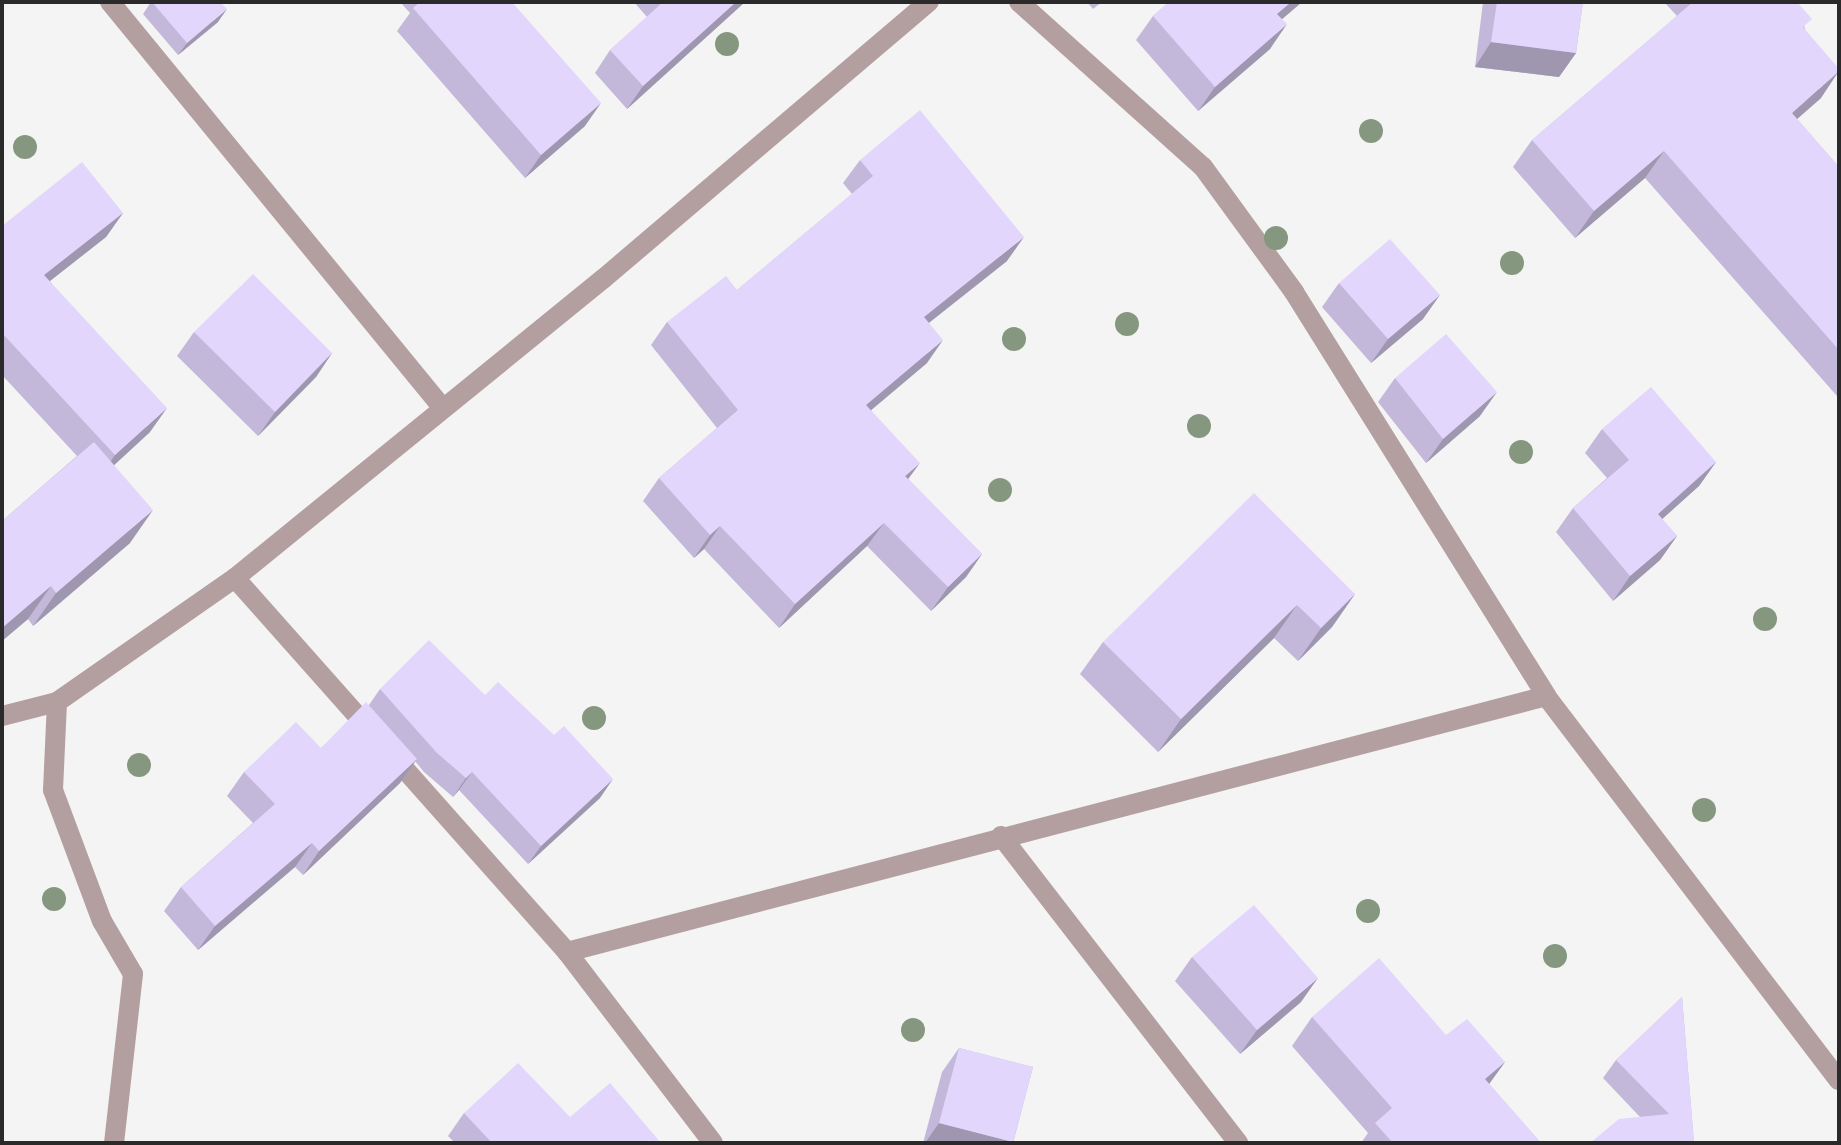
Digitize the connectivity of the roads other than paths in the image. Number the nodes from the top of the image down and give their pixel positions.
1 (110, 2) edge
2 (929, 2) edge
3 (1019, 2) edge
4 (441, 406) junction
5 (235, 578) junction
6 (1546, 696) junction
7 (57, 702) junction
8 (2, 716) edge
9 (1001, 836) junction
10 (567, 952) junction
11 (1839, 1080) edge
12 (114, 1143) edge
13 (713, 1143) edge
14 (1238, 1143) edge

1 - 4 street
2 - 4 street
3 - 6 street
4 - 5 street
5 - 7 street
5 - 10 street
6 - 9 street
6 - 11 street
7 - 8 street
7 - 12 street
9 - 10 street
9 - 14 street
10 - 13 street

